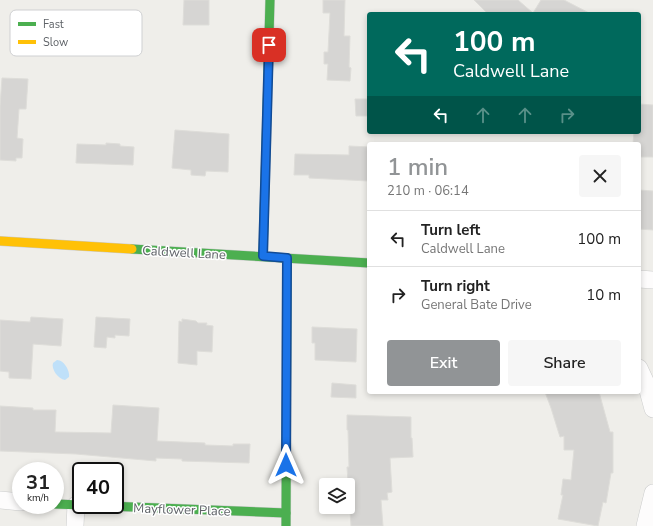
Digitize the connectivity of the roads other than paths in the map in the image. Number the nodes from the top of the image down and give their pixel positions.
1 (270, 0) edge
2 (0, 241) edge
3 (263, 256) junction
4 (287, 258) junction
5 (367, 262) edge
6 (641, 279) edge
7 (653, 280) edge
8 (641, 372) edge
9 (653, 409) edge
10 (653, 493) edge
11 (0, 500) edge
12 (12, 501) edge
13 (124, 507) edge
14 (286, 513) junction
15 (76, 514) edge
16 (75, 526) edge
17 (286, 526) edge
18 (645, 526) edge

1 - 3 street
2 - 3 street, Caldwell Lane
3 - 4 street, Caldwell Lane
4 - 5 street, Caldwell Lane
4 - 14 street
6 - 7 street
8 - 9 street
10 - 18 street
11 - 12 street
13 - 14 street, Mayflower Place
14 - 17 street
15 - 16 street

